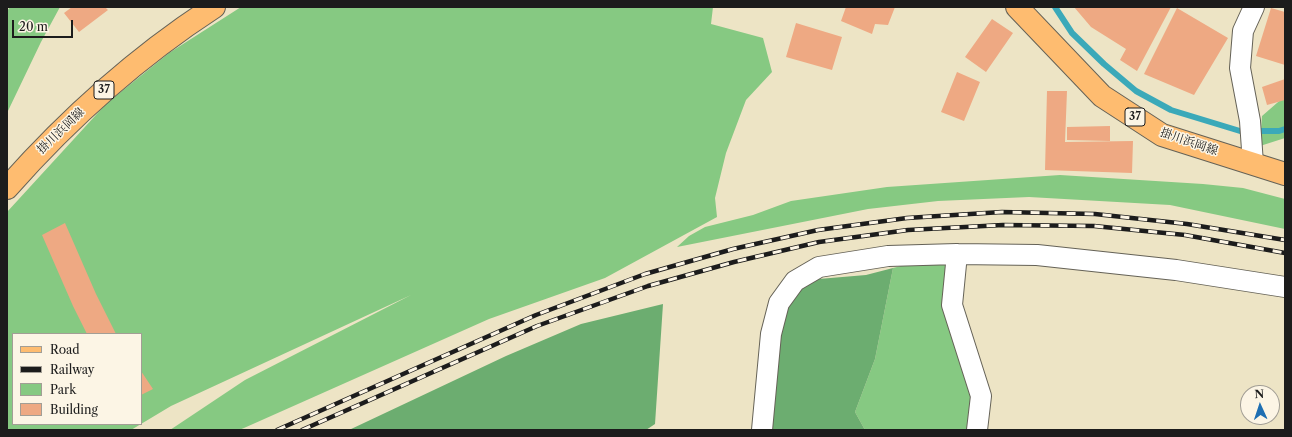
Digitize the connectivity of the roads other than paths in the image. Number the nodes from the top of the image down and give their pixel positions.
1 (214, 7) edge
2 (1018, 7) edge
3 (1254, 7) edge
4 (1253, 156) junction
5 (1285, 174) edge
6 (7, 188) edge
7 (957, 254) junction
8 (1285, 287) edge
9 (762, 430) edge
10 (977, 430) edge

1 - 6 main road, 掛川浜岡線 / 37
2 - 4 main road, 掛川浜岡線 / 37
3 - 4 street
4 - 5 main road, 掛川浜岡線 / 37
7 - 8 street
7 - 9 street
7 - 10 street

